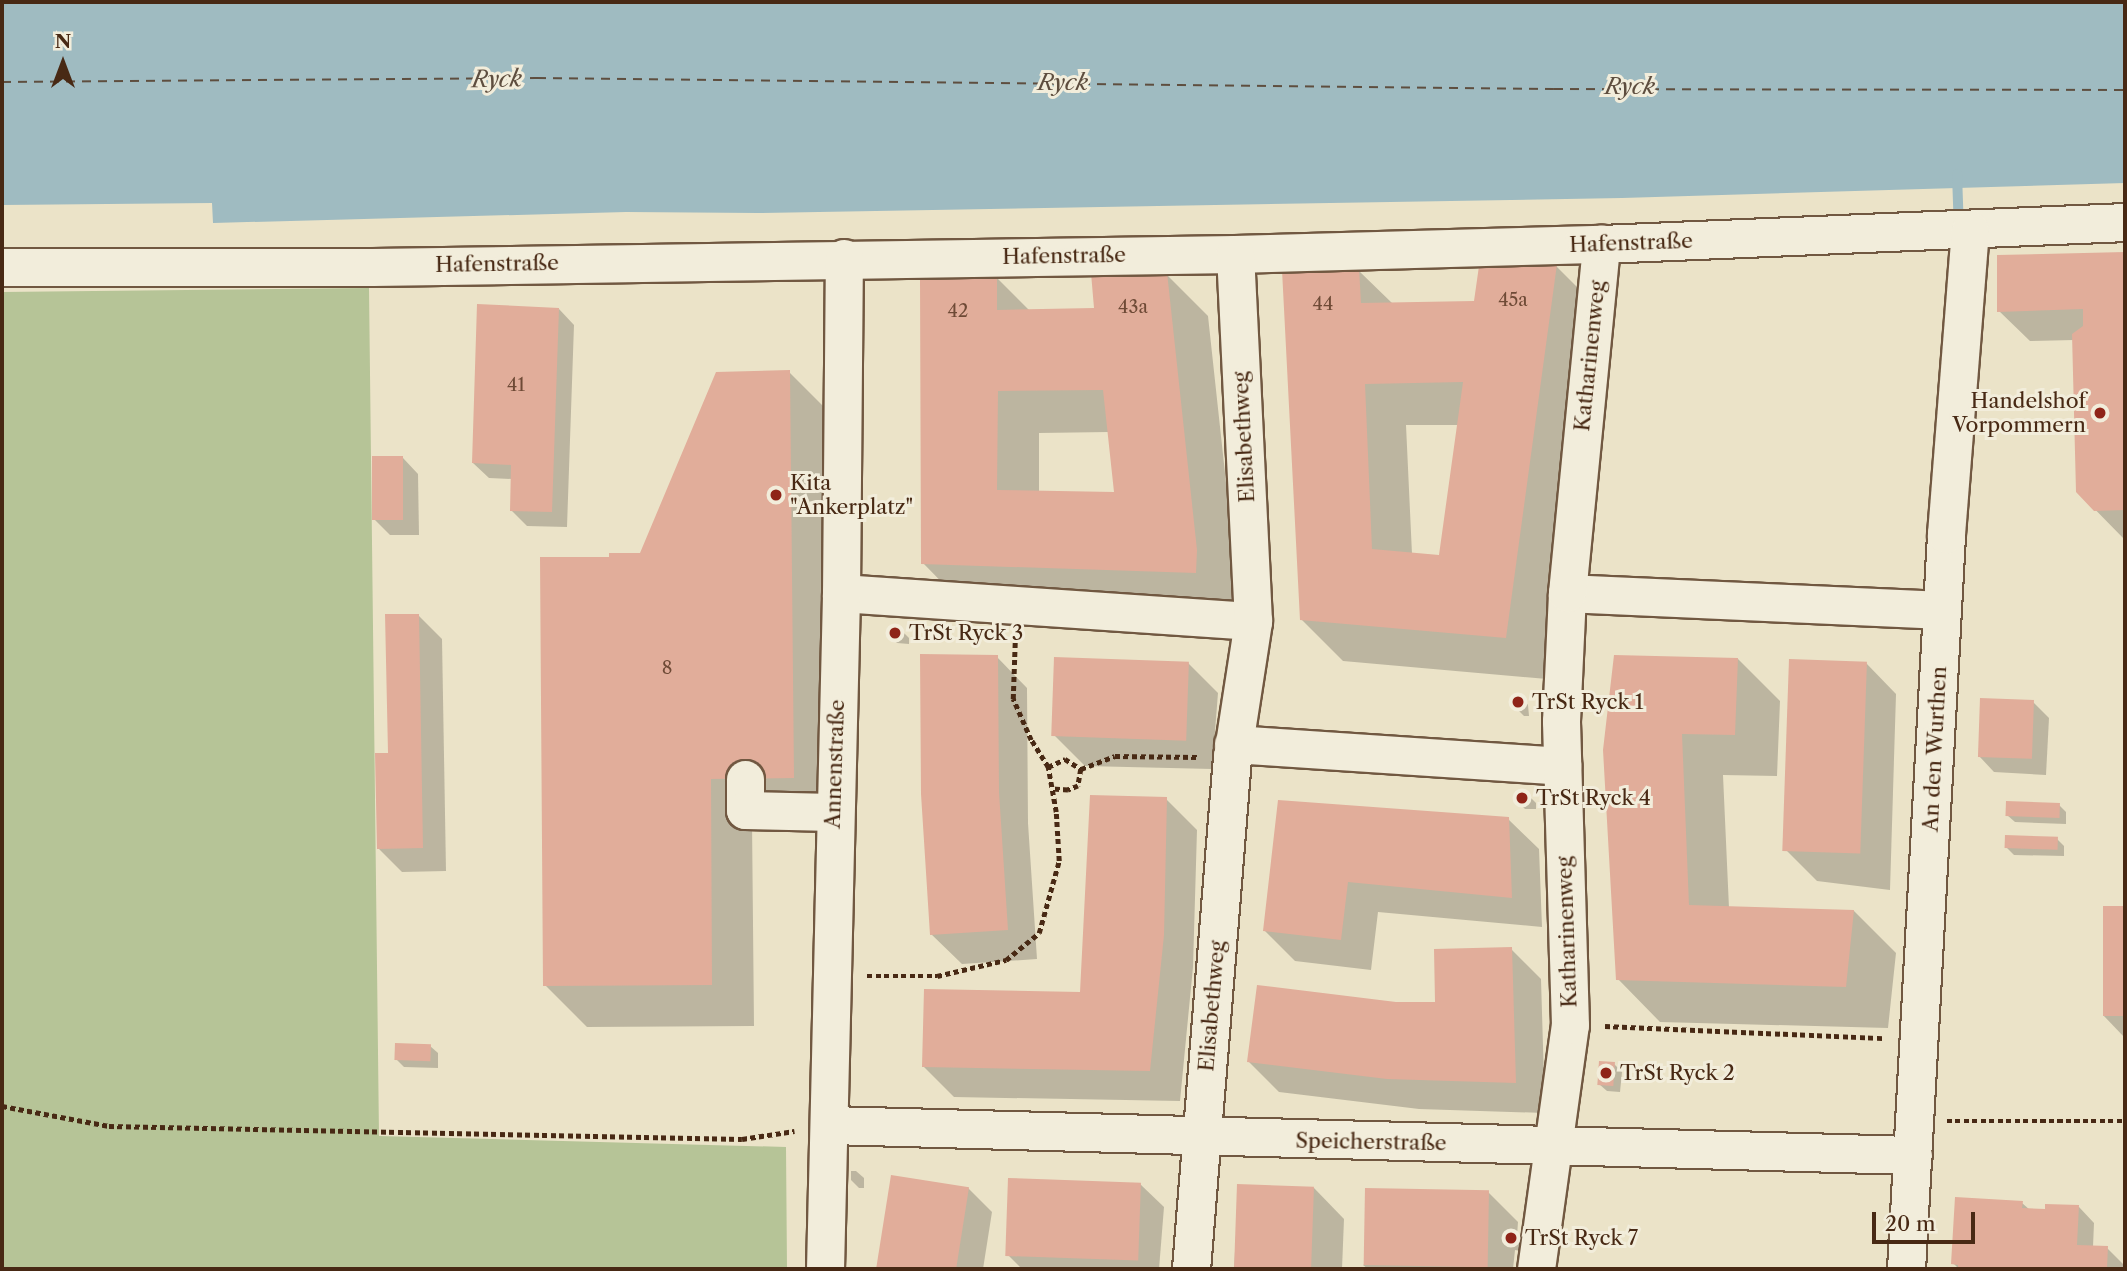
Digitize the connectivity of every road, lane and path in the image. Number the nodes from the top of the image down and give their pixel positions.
1 (2125, 222) edge
2 (1970, 230) junction
3 (1601, 244) junction
4 (1235, 254) junction
5 (844, 258) junction
6 (2, 267) edge
7 (841, 593) junction
8 (1567, 593) junction
9 (1021, 605) junction
10 (1942, 610) junction
11 (1253, 621) junction
12 (1233, 751) junction
13 (1562, 766) junction
14 (1048, 767) junction
15 (1082, 769) junction
16 (746, 779) dead end
17 (1052, 789) junction
18 (833, 811) junction
19 (831, 976) junction
20 (1570, 1025) junction
21 (1888, 1038) dead end
22 (2, 1106) edge
23 (2125, 1121) edge
24 (830, 1125) junction
25 (1201, 1138) junction
26 (1914, 1138) junction
27 (1553, 1147) junction
28 (825, 1269) edge
29 (1191, 1269) edge
30 (1536, 1269) edge
31 (1906, 1269) edge

1 - 2 street, Hafenstraße
2 - 3 street, Hafenstraße
2 - 10 street, An den Wurthen
3 - 4 street, Hafenstraße
3 - 8 street, Katharinenweg
4 - 5 street, Hafenstraße
4 - 11 street, Elisabethweg
5 - 6 street, Hafenstraße
5 - 7 street, Annenstraße
7 - 9 street
7 - 18 street, Annenstraße
8 - 10 street
8 - 13 street, Katharinenweg
9 - 11 street
9 - 14 path
10 - 26 street, An den Wurthen
11 - 12 street, Elisabethweg
12 - 13 street
12 - 15 path
12 - 25 street, Elisabethweg
13 - 20 street, Katharinenweg
14 - 15 path
14 - 17 path
15 - 17 path
16 - 18 street
17 - 19 path
18 - 19 street, Annenstraße
19 - 24 street, Annenstraße
20 - 21 path
20 - 27 street, Katharinenweg
22 - 24 path
23 - 26 path
24 - 25 street, Speicherstraße
24 - 28 street, Annenstraße
25 - 27 street, Speicherstraße
25 - 29 street, Elisabethweg
26 - 27 street, Speicherstraße
26 - 31 street, An den Wurthen
27 - 30 street, Katharinenweg

